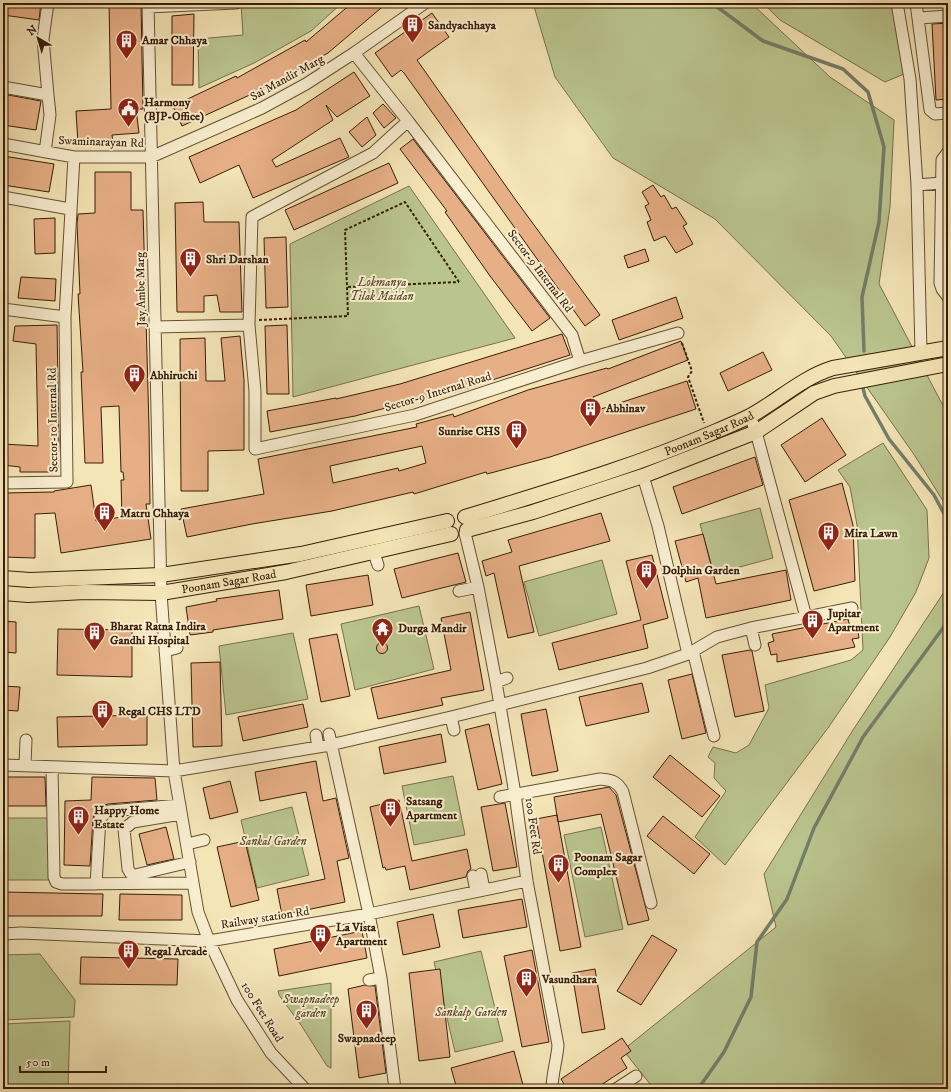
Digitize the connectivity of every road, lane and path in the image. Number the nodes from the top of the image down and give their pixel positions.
1 (48, 3) edge
2 (236, 3) edge
3 (425, 3) edge
4 (897, 3) edge
5 (916, 3) edge
6 (148, 5) edge
7 (948, 16) edge
8 (919, 18) junction
9 (354, 54) junction
10 (3, 87) edge
11 (48, 95) junction
12 (948, 113) edge
13 (408, 121) junction
14 (3, 144) edge
15 (46, 152) junction
16 (948, 152) edge
17 (74, 156) junction
18 (151, 156) junction
19 (941, 183) junction
20 (917, 184) junction
21 (3, 197) edge
22 (70, 209) junction
23 (348, 287) junction
24 (948, 297) edge
25 (3, 309) edge
26 (65, 317) junction
27 (250, 325) junction
28 (155, 327) junction
29 (678, 332) joint
30 (948, 348) edge
31 (921, 352) junction
32 (580, 361) junction
33 (948, 364) edge
34 (750, 416) junction
35 (756, 432) junction
36 (709, 434) junction
37 (643, 476) junction
38 (3, 482) edge
39 (658, 526) junction
40 (459, 527) junction
41 (648, 534) dead end
42 (161, 575) junction
43 (3, 578) edge
44 (478, 587) junction
45 (459, 591) dead end
46 (3, 594) edge
47 (161, 594) junction
48 (852, 608) dead end
49 (806, 617) junction
50 (751, 628) junction
51 (755, 645) dead end
52 (177, 648) dead end
53 (166, 651) junction
54 (691, 653) junction
55 (507, 678) dead end
56 (496, 682) junction
57 (498, 704) junction
58 (451, 717) junction
59 (454, 730) dead end
60 (316, 735) dead end
61 (714, 736) dead end
62 (329, 739) junction
63 (26, 740) dead end
64 (318, 747) junction
65 (3, 765) edge
66 (25, 765) junction
67 (52, 766) junction
68 (174, 772) junction
69 (515, 794) junction
70 (500, 797) dead end
71 (181, 810) junction
72 (204, 840) dead end
73 (187, 844) junction
74 (190, 862) junction
75 (477, 875) dead end
76 (527, 881) junction
77 (193, 883) junction
78 (96, 884) junction
79 (480, 890) junction
80 (651, 902) dead end
81 (370, 914) junction
82 (3, 934) edge
83 (209, 941) junction
84 (381, 978) junction
85 (369, 980) dead end
86 (636, 1076) dead end
87 (305, 1089) edge
88 (395, 1089) edge
89 (552, 1089) edge
90 (616, 1089) edge

1 - 11 street
2 - 6 street
3 - 9 street, Sai Mandir Marg
4 - 20 street
5 - 8 street
6 - 18 street, Jay Ambe Marg
7 - 8 street
8 - 12 street
9 - 13 street, Sector-9 Internal Rd
9 - 18 street, Sai Mandir Marg
10 - 11 street
11 - 15 street
13 - 27 street
13 - 32 street, Sector-9 Internal Rd
14 - 15 street, Swaminarayan Rd
15 - 17 street, Swaminarayan Rd
16 - 19 street
17 - 18 street, Swaminarayan Rd
17 - 22 street, Sector-10 Internal Rd
18 - 28 street, Jay Ambe Marg
19 - 20 street
19 - 24 street
20 - 31 street
21 - 22 street
22 - 26 street, Sector-10 Internal Rd
23 - 23 path
23 - 27 path
25 - 26 street
26 - 38 street, Sector-10 Internal Rd
27 - 28 street
27 - 32 street, Sector-9 Internal Road
28 - 42 street, Jay Ambe Marg
29 - 32 street
29 - 36 path
30 - 31 main road, Poonam Sagar Road
31 - 34 main road, Poonam Sagar Road
33 - 35 main road, Poonam Sagar Road
34 - 35 street
34 - 36 main road, Poonam Sagar Road
35 - 37 main road, Poonam Sagar Road
35 - 49 street
36 - 40 main road, Poonam Sagar Road
37 - 39 street
37 - 40 main road, Poonam Sagar Road
39 - 41 street
39 - 54 street
40 - 42 main road, Poonam Sagar Road
40 - 44 street, 100 Feet Rd
40 - 47 main road, Poonam Sagar Road
42 - 43 main road, Poonam Sagar Road
42 - 47 street, Jay Ambe Marg
44 - 45 street
44 - 56 street, 100 Feet Rd
46 - 47 main road, Poonam Sagar Road
47 - 53 street, Jay Ambe Marg
48 - 49 street
49 - 50 street
50 - 51 street
50 - 54 street
52 - 53 street
53 - 68 street, Jay Ambe Marg
54 - 57 street
54 - 61 street
55 - 56 street
56 - 57 street, 100 Feet Rd
57 - 58 street
57 - 69 street, 100 Feet Rd
58 - 59 street
58 - 62 street
60 - 64 street
62 - 64 street
62 - 81 street
63 - 66 street
64 - 68 street
65 - 66 street
66 - 67 street
67 - 68 street
67 - 78 street
68 - 71 street, 100 Feet Road
69 - 70 street
69 - 76 street, 100 Feet Rd
69 - 80 street
71 - 73 street, 100 Feet Road
71 - 74 street
71 - 78 street
72 - 73 street
73 - 74 street, 100 Feet Road
74 - 77 street, 100 Feet Road
75 - 79 street
76 - 79 street, Railway station Rd
76 - 89 street, 100 Feet Rd
77 - 78 street
77 - 83 street, 100 Feet Road
79 - 81 street, Railway station Rd
81 - 83 street, Railway station Rd
81 - 84 street
82 - 83 street, Railway station Rd
83 - 87 street, 100 Feet Road
84 - 85 street
84 - 88 street
86 - 90 street

